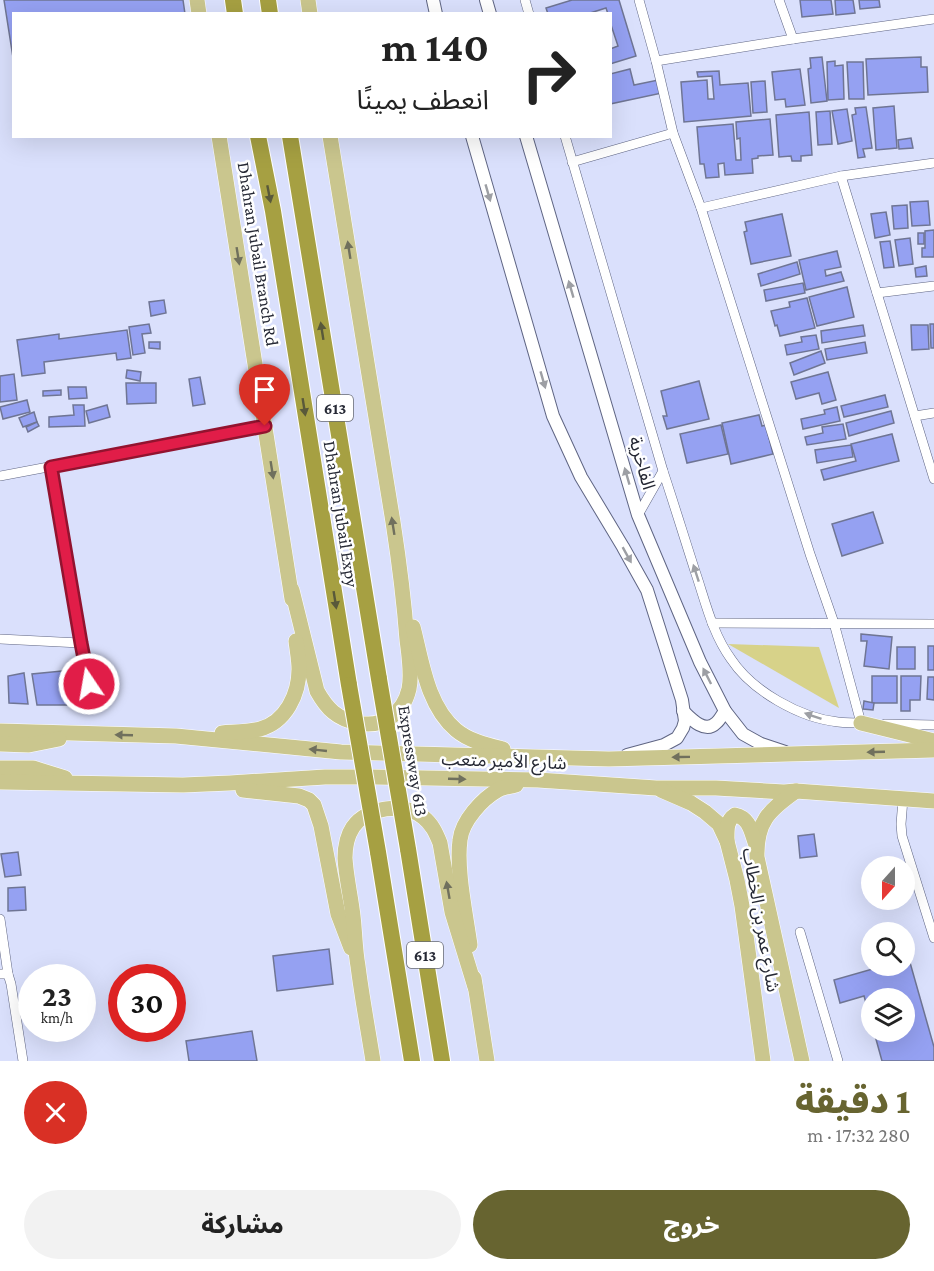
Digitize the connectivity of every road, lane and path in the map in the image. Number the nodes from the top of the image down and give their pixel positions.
1 (639, 0) edge
2 (779, 0) edge
3 (934, 19) edge
4 (794, 39) junction
5 (656, 61) junction
6 (673, 133) junction
7 (219, 138) edge
8 (258, 138) edge
9 (290, 138) edge
10 (330, 138) edge
11 (473, 138) edge
12 (527, 138) edge
13 (566, 138) edge
14 (572, 162) junction
15 (934, 163) edge
16 (841, 176) junction
17 (701, 208) junction
18 (934, 286) edge
19 (877, 293) junction
20 (934, 413) edge
21 (915, 416) junction
22 (265, 426) junction
23 (51, 467) junction
24 (663, 471) junction
25 (0, 476) edge
26 (934, 478) edge
27 (638, 515) junction
28 (402, 584) junction
29 (292, 590) junction
30 (712, 623) junction
31 (834, 623) junction
32 (934, 624) edge
33 (0, 639) edge
34 (81, 643) junction
35 (380, 679) joint
36 (93, 705) dead end
37 (684, 711) junction
38 (725, 711) junction
39 (861, 723) junction
40 (934, 725) edge
41 (0, 731) edge
42 (88, 734) junction
43 (176, 736) junction
44 (934, 741) edge
45 (0, 744) edge
46 (934, 750) edge
47 (792, 754) junction
48 (535, 756) junction
49 (609, 759) junction
50 (0, 768) edge
51 (538, 780) junction
52 (0, 782) edge
53 (82, 783) junction
54 (183, 785) junction
55 (656, 788) junction
56 (796, 791) junction
57 (903, 799) junction
58 (934, 801) edge
59 (727, 842) junction
60 (756, 844) junction
61 (0, 919) edge
62 (800, 932) dead end
63 (934, 938) edge
64 (357, 965) junction
65 (4, 974) edge
66 (475, 987) junction
67 (23, 1061) edge
68 (373, 1061) edge
69 (412, 1061) edge
70 (442, 1061) edge
71 (487, 1061) edge
72 (763, 1061) edge
73 (802, 1061) edge
74 (838, 1061) edge

1 - 5 street
2 - 4 street
3 - 4 street
4 - 5 street
5 - 6 street
6 - 14 street
6 - 17 street
7 -> 22 main road, Dhahran Jubail Branch Rd
8 -> 69 highway, Dhahran Jubail Expy / 613, bridge
35 -> 9 highway, Dhahran Jubail Expy / 613
28 -> 10 main road
11 -> 37 street
27 -> 12 street, الفاخرية
13 - 14 street
14 - 24 street
15 - 16 street
16 - 17 street
16 - 19 street
17 - 31 street
18 - 19 street
19 - 21 street
20 - 21 street
21 - 26 street
22 - 23 street
22 -> 29 main road, Dhahran Jubail Branch Rd
23 - 25 street
23 - 34 street
24 - 27 street
30 -> 24 street
38 -> 27 street, الفاخرية
28 - 29 main road
28 - 48 main road
29 - 43 main road
30 - 31 street
39 -> 30 street
31 - 32 street
31 - 39 street
33 - 34 street
34 - 36 street
35 - 70 highway, Expressway 613 / 613, bridge
37 - 38 street
37 - 49 street
38 - 47 street, الفاخرية
39 - 40 street
39 - 44 main road
41 - 42 main road, شارع الأمير متعب
43 -> 42 main road, شارع الأمير متعب
42 - 45 main road
48 -> 43 main road, شارع الأمير متعب
46 -> 47 main road, شارع الأمير متعب
47 -> 49 main road, شارع الأمير متعب
48 - 49 main road, شارع الأمير متعب
50 - 53 main road
54 -> 51 main road, شارع الأمير متعب
51 - 55 main road, شارع الأمير متعب
51 - 66 main road
52 - 53 main road, شارع الأمير متعب
53 - 54 main road, شارع الأمير متعب
54 - 64 main road
55 - 56 main road, شارع الأمير متعب
55 - 59 main road, شارع عمر بن الخطاب
56 - 57 main road, شارع الأمير متعب
56 - 60 main road, شارع عمر بن الخطاب
57 - 58 main road, شارع الأمير متعب
57 - 63 street
59 - 60 main road
59 - 72 main road, شارع عمر بن الخطاب
60 - 73 main road, شارع عمر بن الخطاب
61 - 65 street
62 - 74 street
66 -> 64 main road
64 - 68 main road
65 - 67 street
66 - 71 main road

